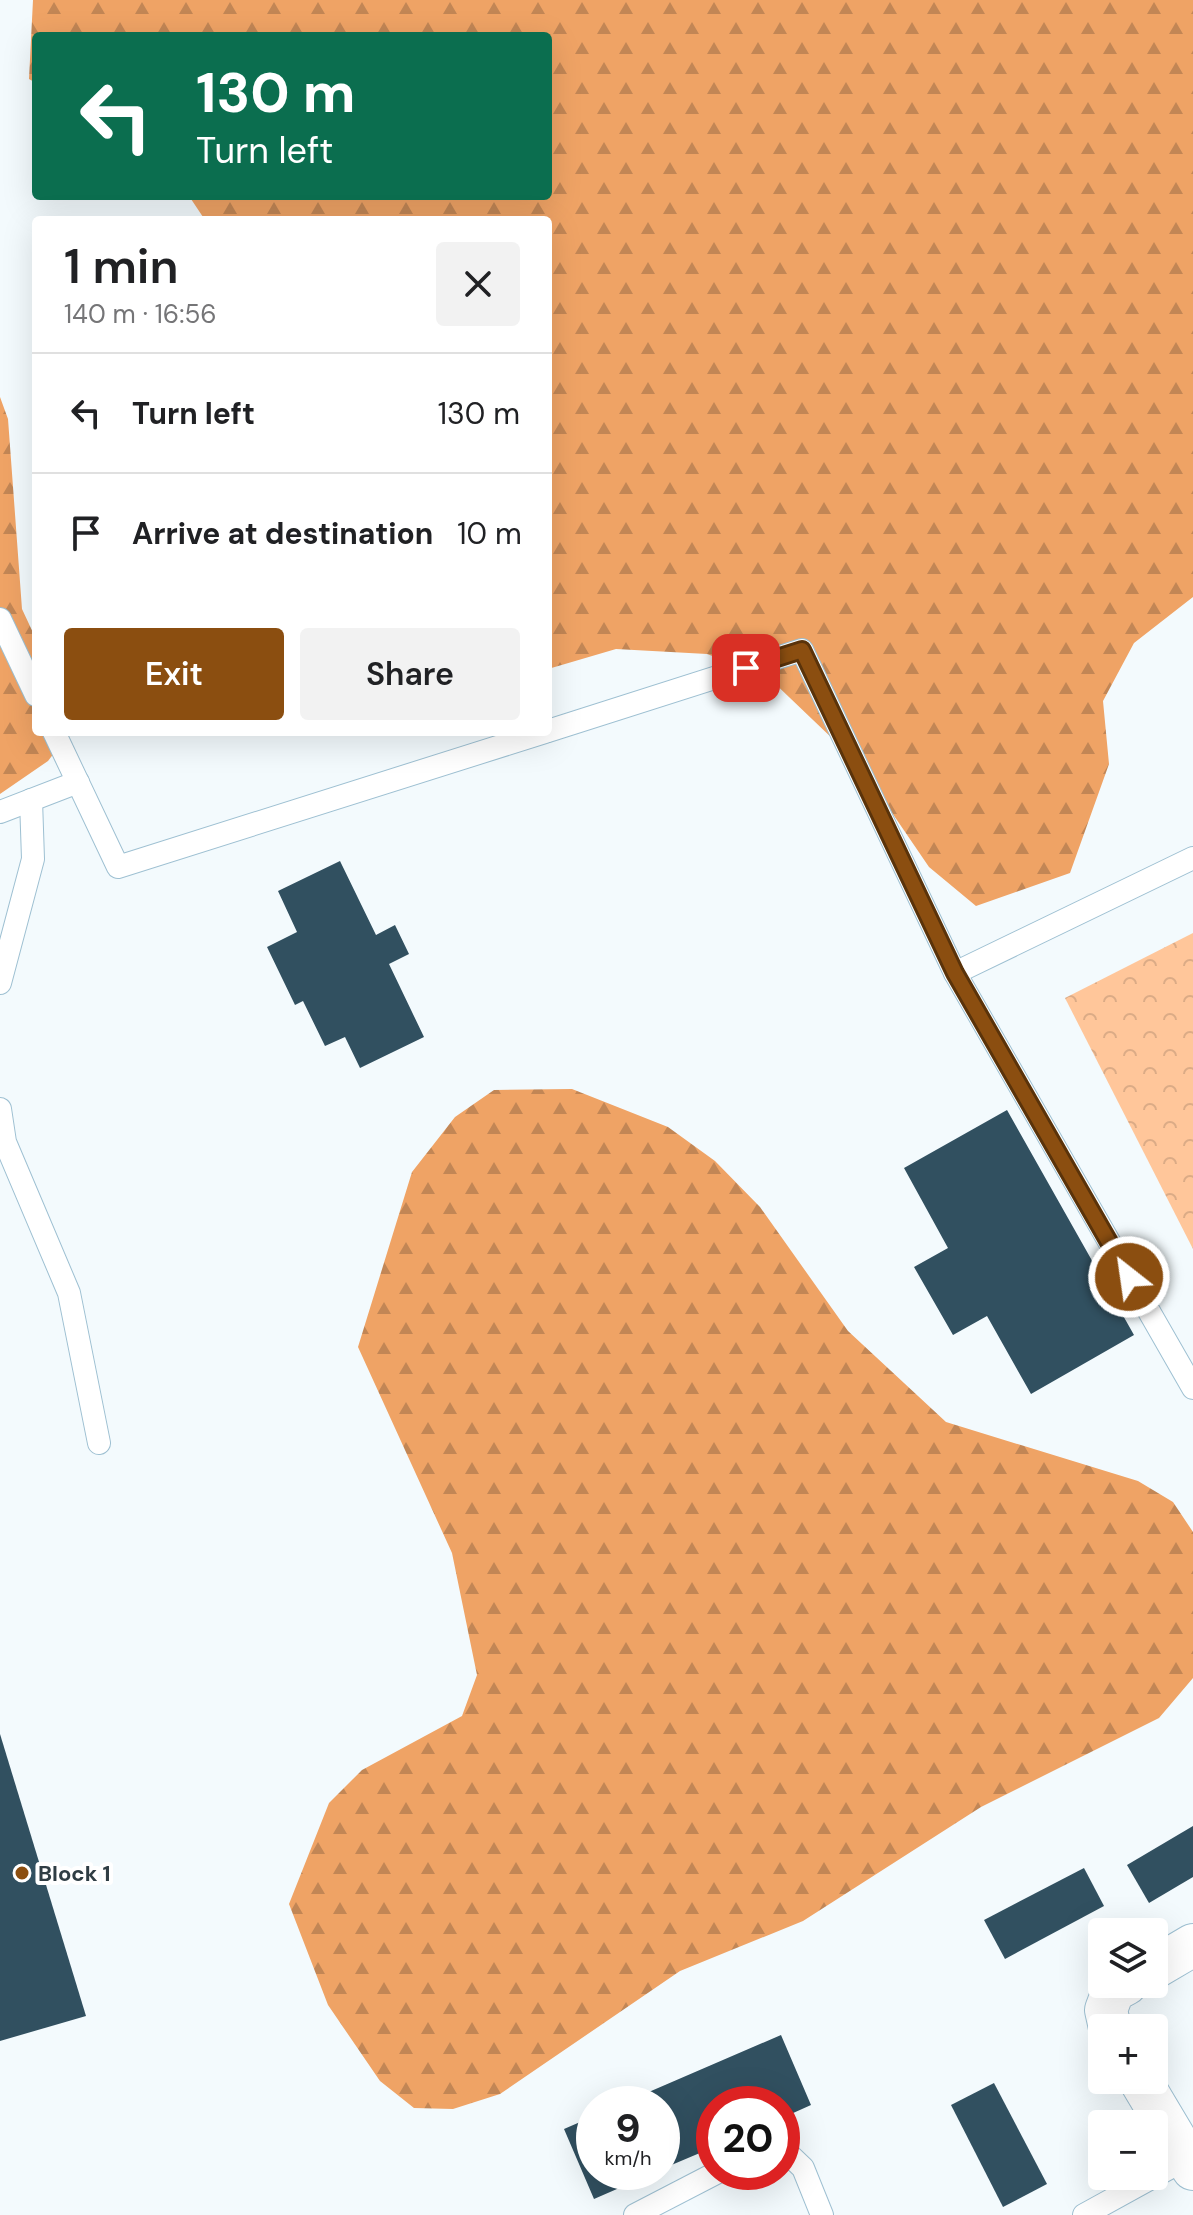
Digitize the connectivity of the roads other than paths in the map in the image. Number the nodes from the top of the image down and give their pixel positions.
1 (0, 619) edge
2 (32, 687) edge
3 (552, 730) edge
4 (56, 736) edge
5 (533, 736) edge
6 (78, 782) junction
7 (31, 800) junction
8 (0, 812) edge
9 (1193, 858) edge
10 (955, 973) junction
11 (0, 983) edge
12 (0, 1109) edge
13 (1193, 1388) edge
14 (99, 1443) dead end
15 (1193, 1945) edge
16 (1168, 1960) edge
17 (1149, 2094) edge
18 (1191, 2161) edge
19 (800, 2165) edge
20 (696, 2183) edge
21 (635, 2215) edge
22 (822, 2215) edge
23 (1084, 2215) edge

1 - 2 lane
3 - 10 lane
4 - 6 lane
5 - 6 lane
6 - 7 lane
7 - 8 lane
7 - 11 lane
9 - 10 lane
10 - 13 lane
12 - 14 lane
15 - 16 street
17 - 18 street
18 - 23 lane
19 - 22 lane
20 - 21 lane

